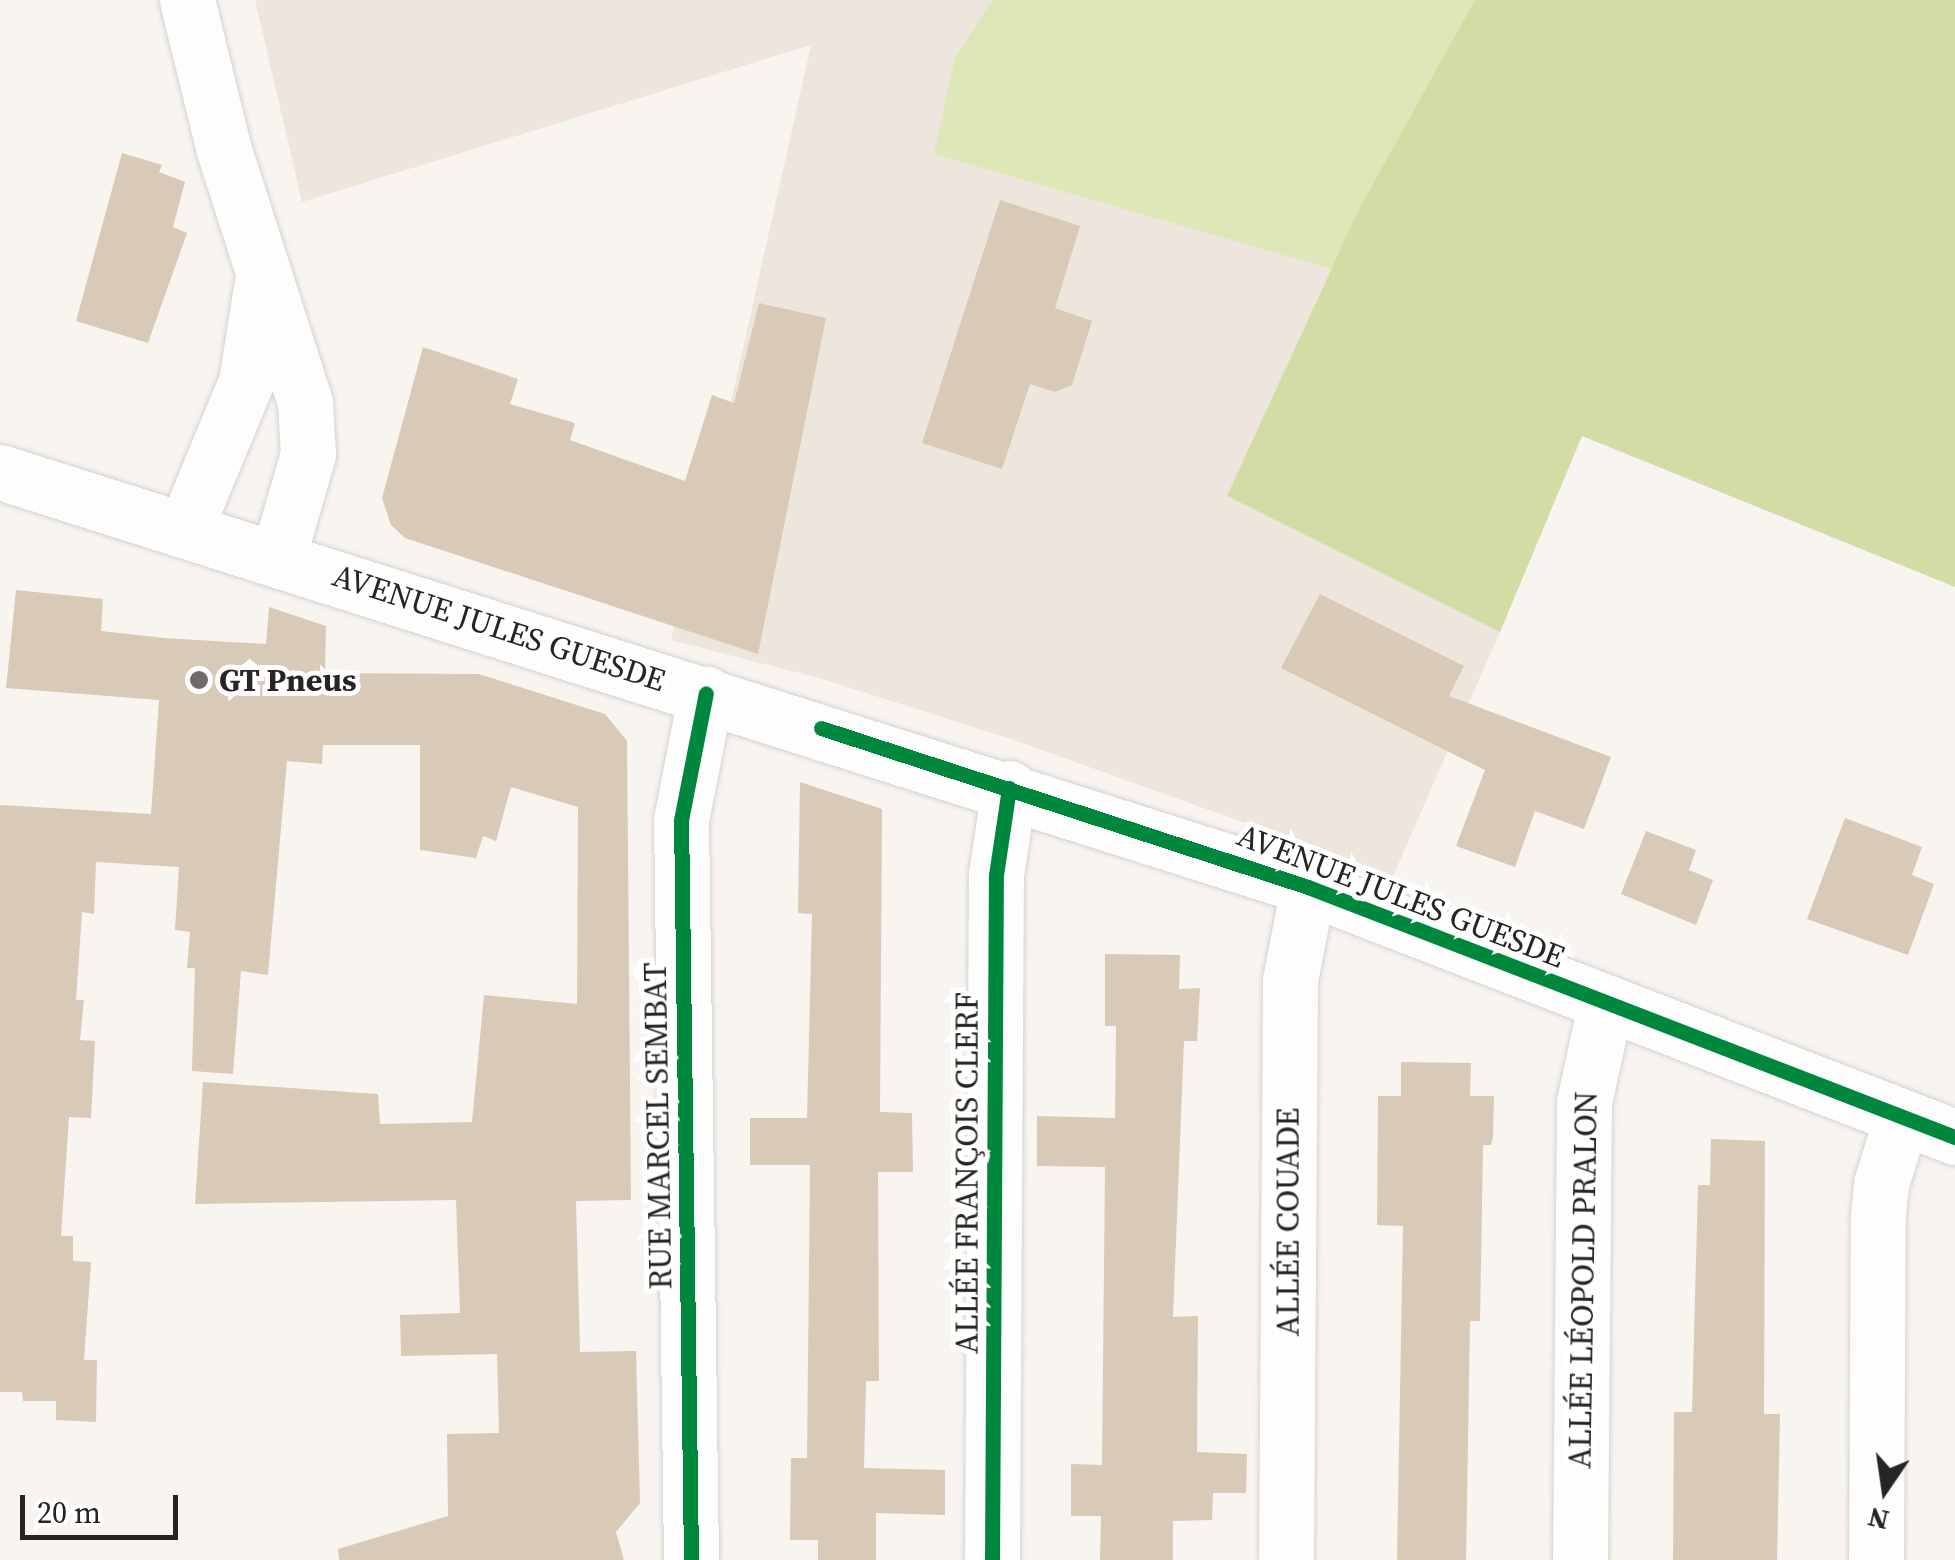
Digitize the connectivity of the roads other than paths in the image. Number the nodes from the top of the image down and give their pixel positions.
1 (188, 0) edge
2 (262, 279) junction
3 (0, 472) edge
4 (185, 529) junction
5 (278, 558) junction
6 (706, 693) junction
7 (1009, 788) junction
8 (1308, 887) junction
9 (1606, 1002) junction
10 (1902, 1116) junction
11 (1955, 1136) edge
12 (691, 1560) edge
13 (992, 1560) edge
14 (1286, 1560) edge
15 (1580, 1560) edge
16 (1876, 1560) edge

1 - 2 street
2 - 4 street
2 - 5 street
3 - 4 street, AVENUE JULES GUESDE
4 - 5 street, AVENUE JULES GUESDE
5 - 6 street, AVENUE JULES GUESDE
6 - 7 street, AVENUE JULES GUESDE
6 - 12 street, RUE MARCEL SEMBAT
7 - 8 street, AVENUE JULES GUESDE
7 - 13 street, ALLÉE FRANÇOIS CLERF
8 - 9 street, AVENUE JULES GUESDE
8 - 14 street, ALLÉE COUADE
9 - 10 street, AVENUE JULES GUESDE
9 - 15 street, ALLÉE LÉOPOLD PRALON
10 - 11 street, AVENUE JULES GUESDE
10 - 16 street

